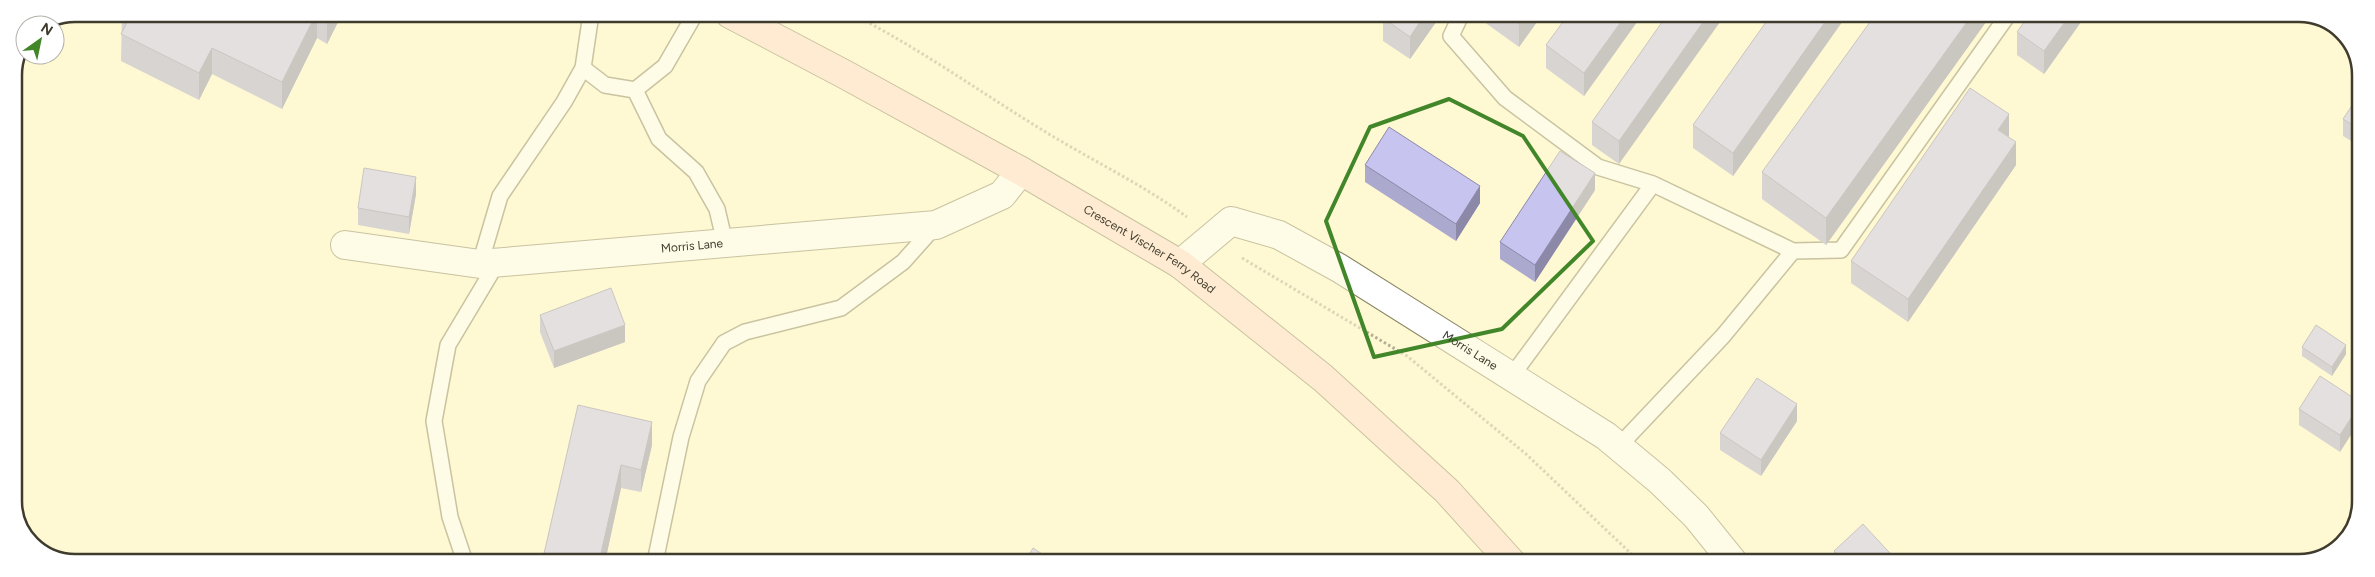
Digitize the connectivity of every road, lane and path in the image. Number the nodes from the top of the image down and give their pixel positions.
1 (590, 22) edge
2 (690, 22) edge
3 (751, 22) edge
4 (868, 22) edge
5 (1457, 22) edge
6 (2003, 22) edge
7 (583, 68) junction
8 (635, 90) junction
9 (1020, 171) junction
10 (1653, 184) junction
11 (936, 225) junction
12 (1213, 237) junction
13 (725, 243) junction
14 (345, 245) dead end
15 (1793, 251) junction
16 (488, 264) junction
17 (1180, 264) junction
18 (1511, 376) junction
19 (1618, 447) junction
20 (462, 554) edge
21 (657, 554) edge
22 (1504, 554) edge
23 (1632, 554) edge
24 (1727, 554) edge

1 - 7 lane
2 - 8 lane
3 - 9 main road, Crescent Vischer Ferry Road
4 - 12 path
5 - 10 lane
6 - 15 lane
7 - 8 lane
7 - 16 lane
8 - 13 lane
9 - 11 street, Morris Lane
9 - 17 main road, Crescent Vischer Ferry Road
10 - 15 lane
10 - 18 lane
11 - 13 street, Morris Lane
11 - 21 lane
12 - 17 street, Morris Lane
12 - 18 street, Morris Lane
12 - 23 path
13 - 16 street, Morris Lane
14 - 16 street, Morris Lane
15 - 19 lane
16 - 20 lane
17 - 22 main road, Crescent Vischer Ferry Road
18 - 19 street, Morris Lane
19 - 24 street, Morris Lane

